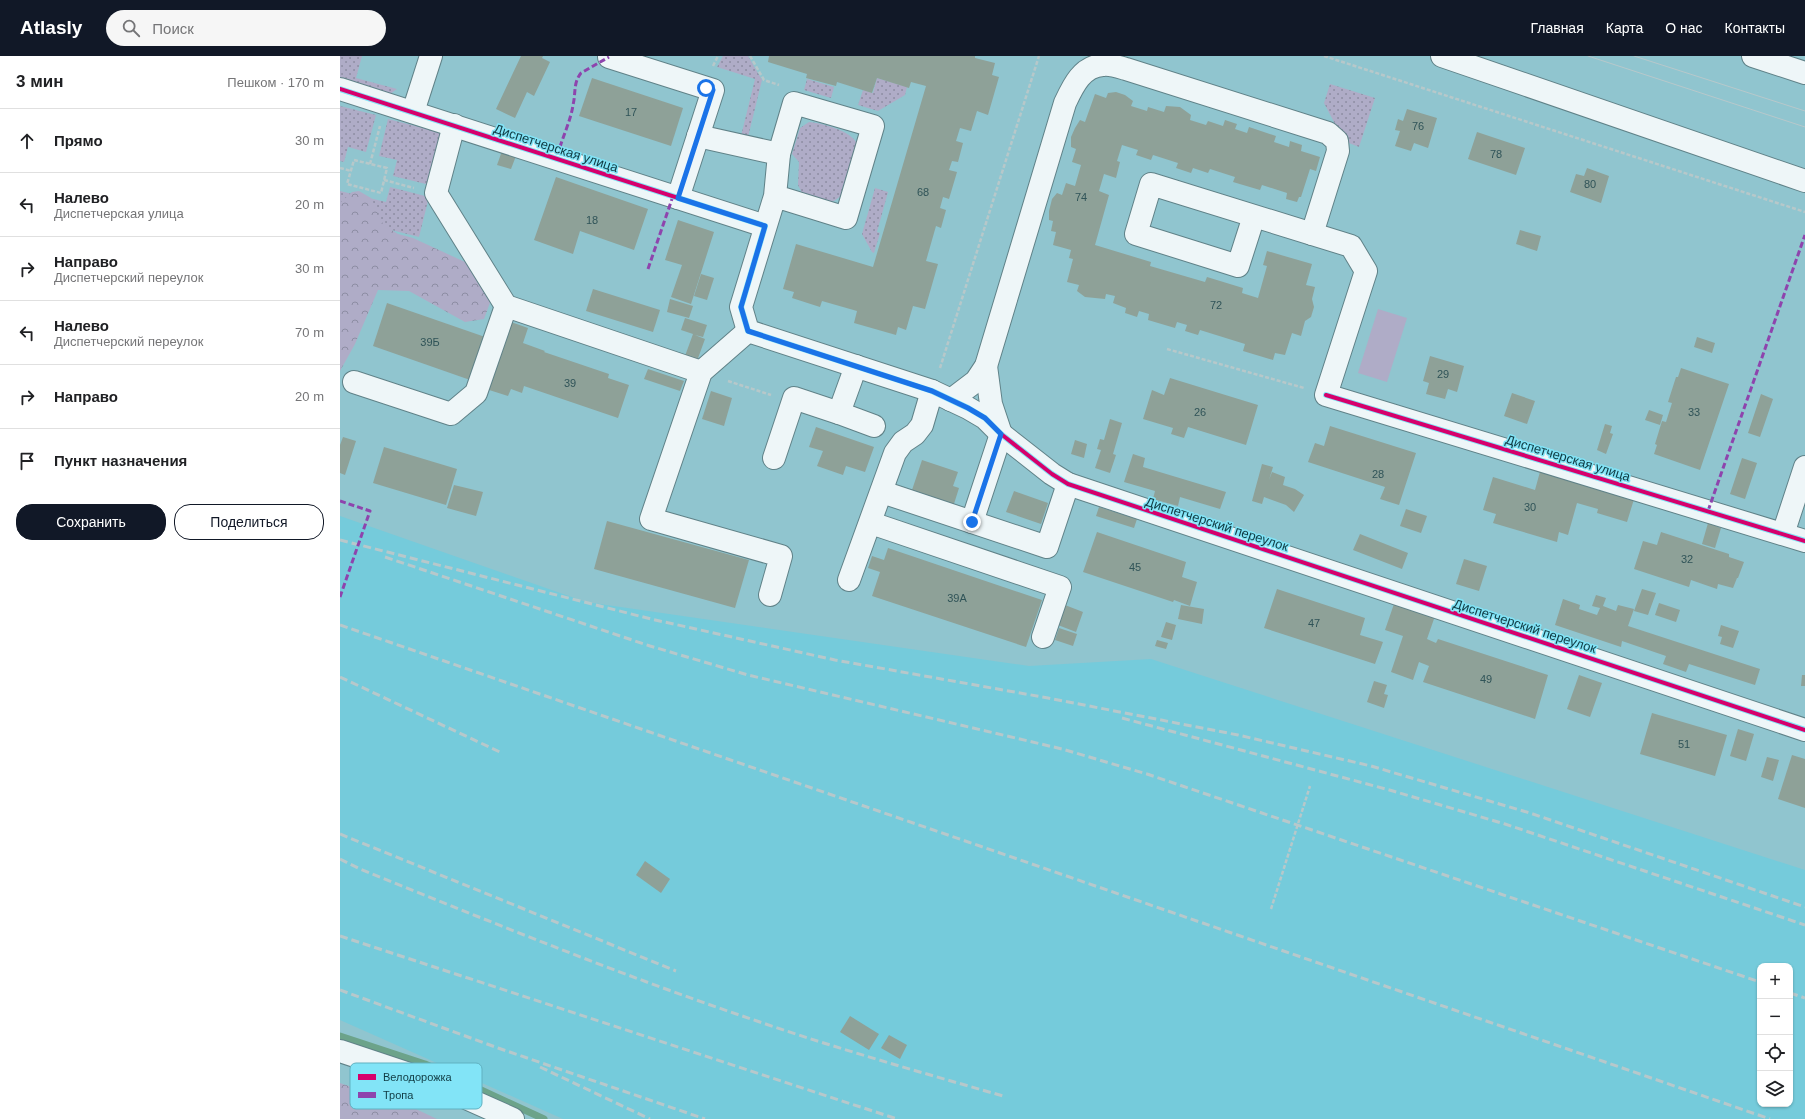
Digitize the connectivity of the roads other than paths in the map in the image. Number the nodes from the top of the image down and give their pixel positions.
1 (431, 56) edge
2 (1442, 56) edge
3 (1753, 56) edge
4 (609, 57) dead end
5 (1805, 73) edge
6 (340, 89) edge
7 (413, 112) junction
8 (454, 125) junction
9 (698, 136) junction
10 (779, 154) junction
11 (1805, 181) edge
12 (775, 196) junction
13 (678, 198) junction
14 (1254, 216) junction
15 (765, 226) junction
16 (1312, 234) junction
17 (506, 306) junction
18 (748, 331) junction
19 (856, 366) junction
20 (986, 366) junction
21 (701, 372) junction
22 (354, 382) dead end
23 (942, 395) junction
24 (839, 413) junction
25 (874, 426) dead end
26 (1001, 434) junction
27 (774, 458) dead end
28 (1805, 468) edge
29 (1068, 484) junction
30 (882, 492) junction
31 (972, 522) junction
32 (870, 523) junction
33 (1783, 534) junction
34 (1805, 541) edge
35 (849, 580) dead end
36 (770, 595) dead end
37 (1043, 636) dead end
38 (1805, 730) edge
39 (340, 1052) edge
40 (374, 1063) edge
41 (482, 1105) edge
42 (513, 1119) edge

1 - 7 street
2 - 11 street
3 - 5 street
4 - 9 street
6 - 7 street, Диспетчерская улица
7 - 8 street, Диспетчерская улица
8 - 13 street, Диспетчерская улица
8 - 17 street
9 - 10 street
9 - 13 street
10 - 12 street
10 - 12 street
12 - 15 street
13 - 15 street, Диспетчерская улица
14 - 14 street
14 - 16 street
15 - 18 street
16 - 20 street
16 - 33 street, Диспетчерская улица
17 - 21 street
17 - 22 street
18 - 19 street, Диспетчерский переулок
18 - 21 street
19 - 23 street, Диспетчерский переулок
19 - 24 street
20 - 23 street
20 - 26 street
21 - 36 street
23 - 26 street, Диспетчерский переулок
23 - 30 street
24 - 25 street
24 - 27 street
26 - 29 street, Диспетчерский переулок
26 - 31 street
28 - 33 street
29 - 31 street
29 - 38 street, Диспетчерский переулок
30 - 31 street
30 - 32 street
32 - 35 street
32 - 37 street
33 - 34 street, Диспетчерская улица
39 - 40 street
41 - 42 street

